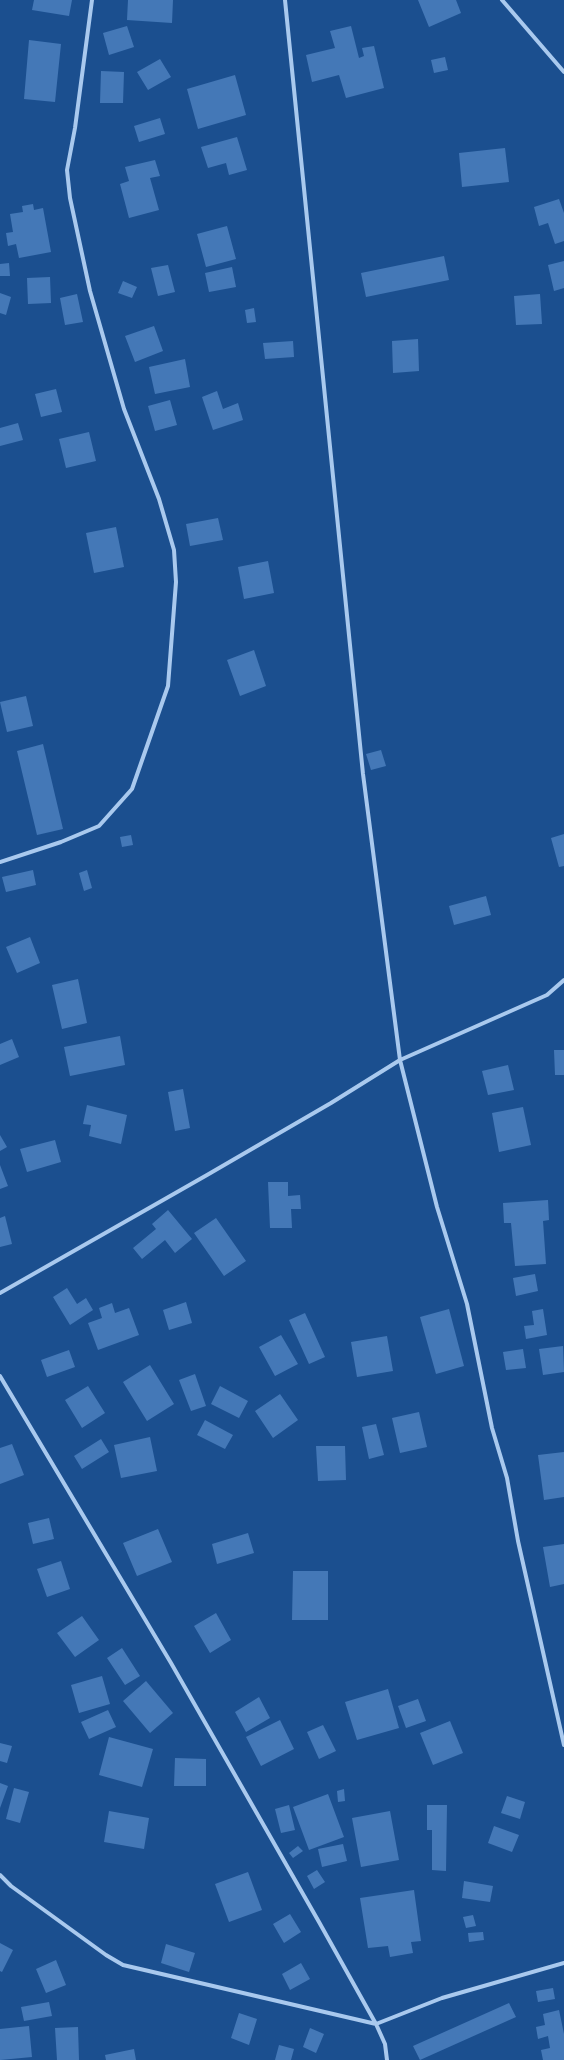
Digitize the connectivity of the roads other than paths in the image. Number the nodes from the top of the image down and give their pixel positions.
1 (92, 0) edge
2 (285, 0) edge
3 (502, 0) edge
4 (564, 72) edge
5 (0, 862) edge
6 (564, 980) edge
7 (400, 1060) junction
8 (0, 1293) edge
9 (0, 1376) edge
10 (562, 1731) edge
11 (564, 1745) edge
12 (0, 1875) edge
13 (564, 1963) edge
14 (376, 2024) junction
15 (387, 2060) edge

1 - 5 street
2 - 7 street
3 - 4 street
6 - 7 street
7 - 8 street
7 - 10 street
9 - 14 street
10 - 11 street
12 - 14 street
13 - 14 street
14 - 15 street

